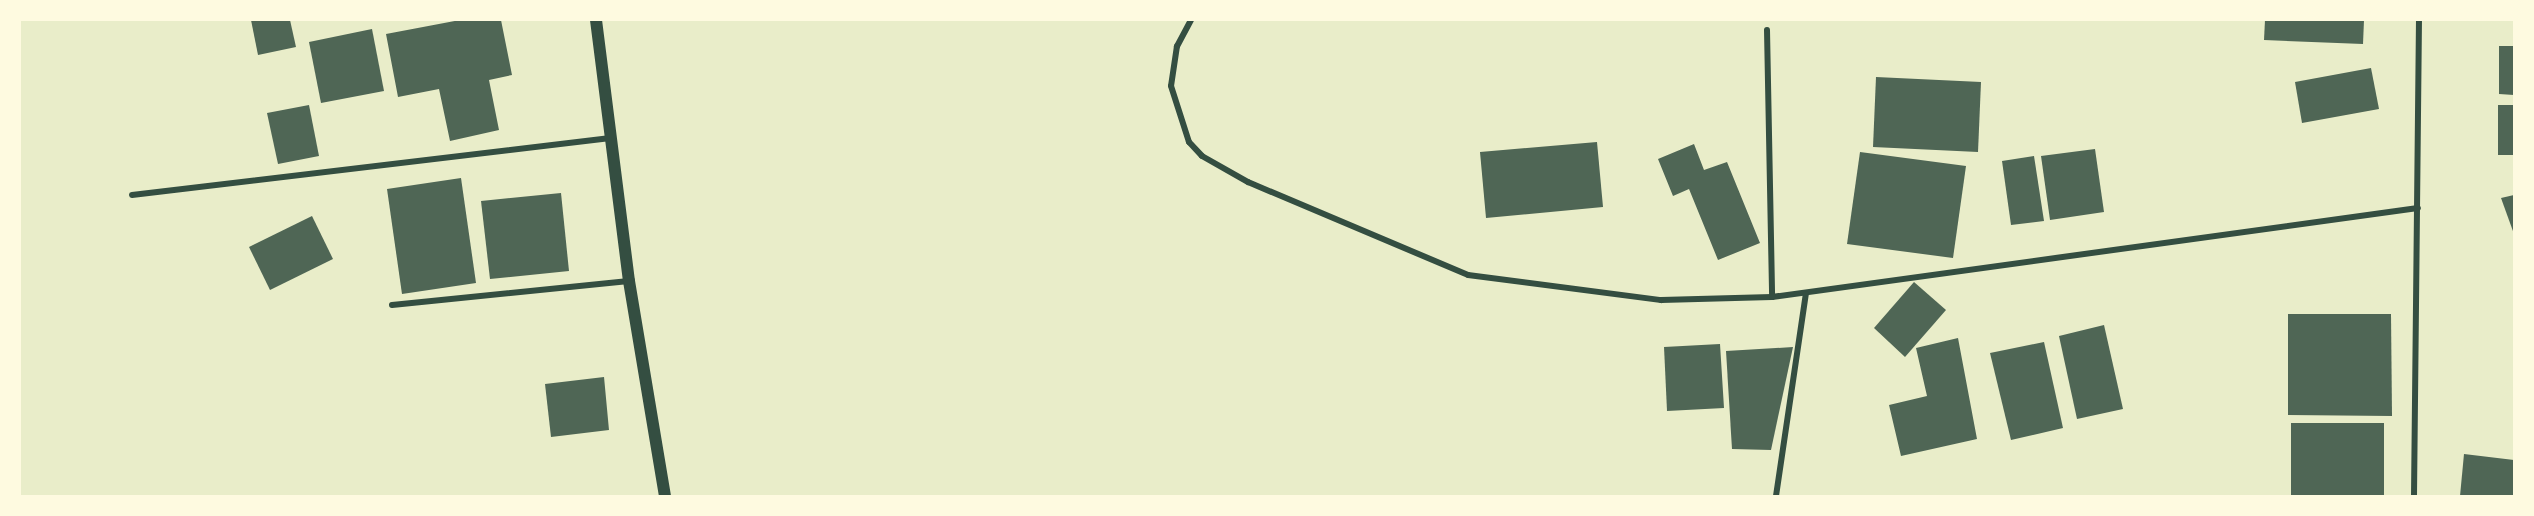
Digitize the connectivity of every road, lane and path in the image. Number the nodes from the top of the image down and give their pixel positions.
1 (596, 20) edge
2 (1191, 20) edge
3 (2419, 20) edge
4 (1767, 30) dead end
5 (613, 138) junction
6 (132, 195) dead end
7 (2418, 208) junction
8 (629, 281) junction
9 (1806, 294) junction
10 (1772, 297) junction
11 (392, 305) dead end
12 (665, 496) edge
13 (1776, 496) edge
14 (2414, 496) edge

1 - 5 main road
2 - 10 street
3 - 7 street
4 - 10 street
5 - 6 street
5 - 8 main road
7 - 9 street
7 - 14 street
8 - 11 street
8 - 12 main road
9 - 10 street
9 - 13 street

